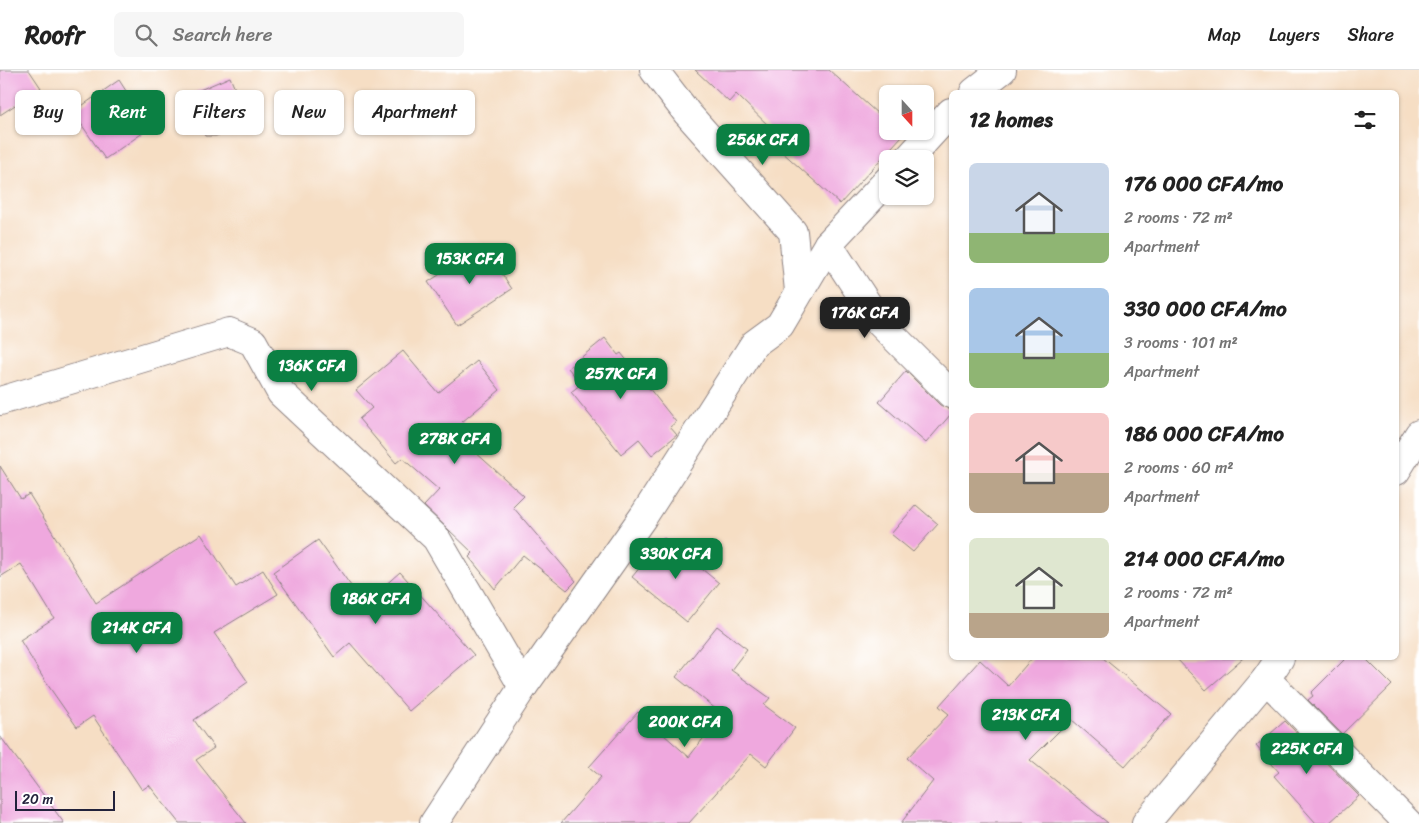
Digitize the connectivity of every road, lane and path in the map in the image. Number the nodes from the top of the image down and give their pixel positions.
1 (654, 70) edge
2 (1002, 70) edge
3 (977, 90) edge
4 (949, 114) edge
5 (916, 150) edge
6 (879, 190) edge
7 (828, 244) junction
8 (800, 291) junction
9 (949, 392) edge
10 (0, 401) edge
11 (1419, 434) edge
12 (1399, 466) edge
13 (1273, 668) edge
14 (523, 687) junction
15 (434, 823) edge
16 (1146, 823) edge
17 (1408, 823) edge

1 - 8 street
2 - 3 street
4 - 5 street
6 - 7 street
7 - 8 street
7 - 9 street
8 - 14 street
10 - 14 street
11 - 12 street
13 - 16 street
13 - 17 street
14 - 15 street

